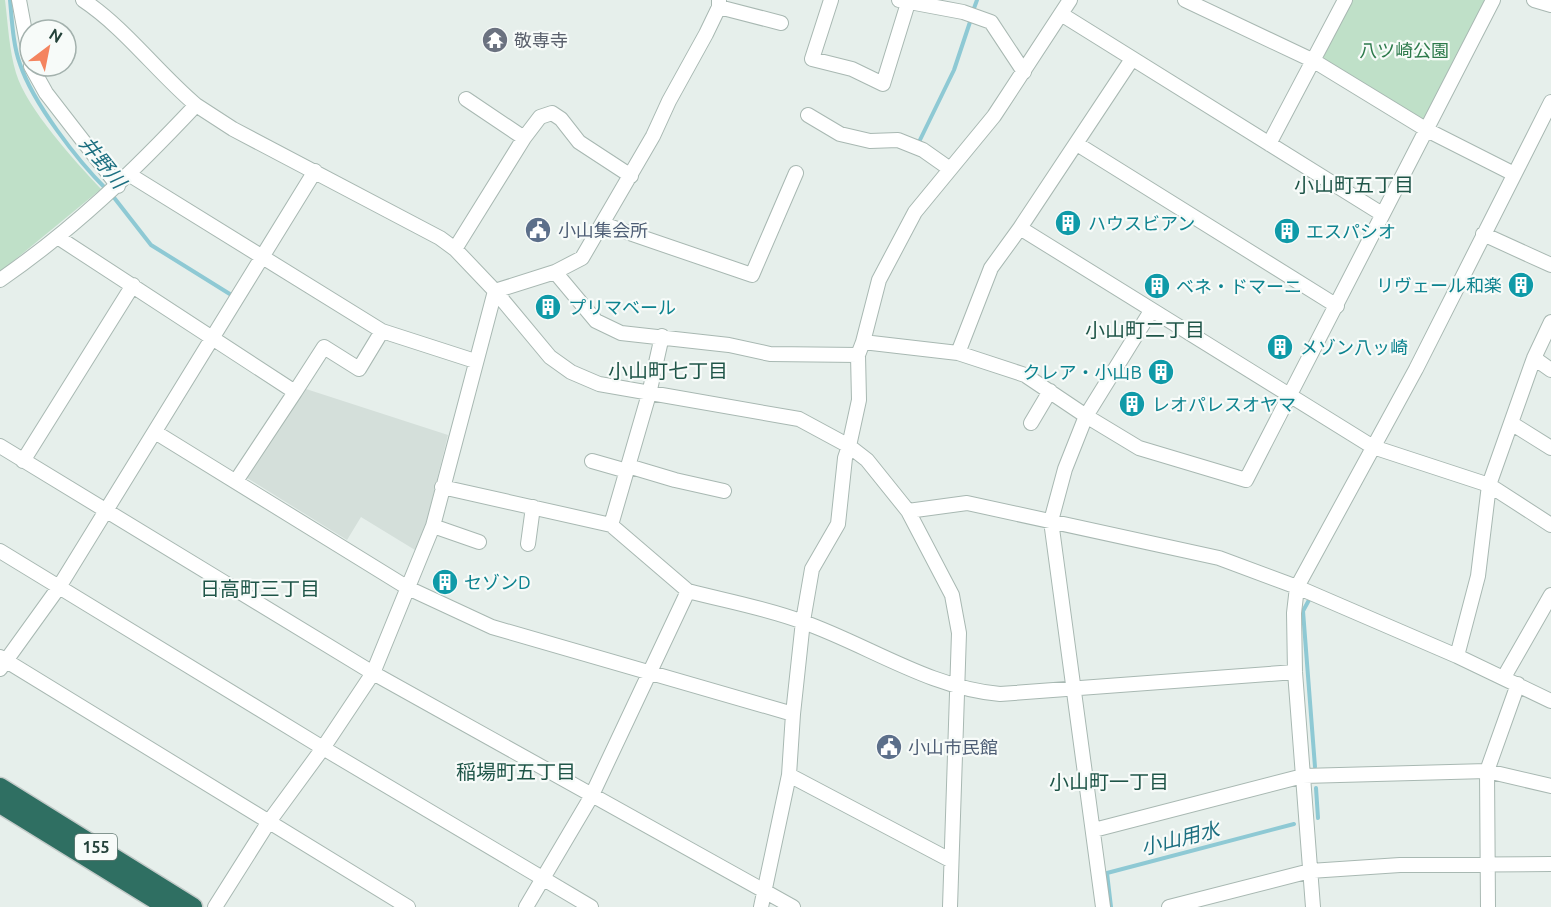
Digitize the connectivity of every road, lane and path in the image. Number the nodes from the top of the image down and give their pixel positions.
1 (19, 0) edge
2 (83, 0) edge
3 (831, 0) edge
4 (1070, 0) edge
5 (1185, 0) edge
6 (1345, 0) edge
7 (1493, 0) edge
8 (1534, 0) edge
9 (903, 1) edge
10 (719, 4) edge
11 (1551, 5) edge
12 (104, 7) edge
13 (1061, 14) junction
14 (22, 18) edge
15 (781, 23) dead end
16 (1132, 59) junction
17 (1314, 62) junction
18 (1024, 72) junction
19 (37, 78) edge
20 (466, 99) dead end
21 (196, 105) junction
22 (1550, 108) edge
23 (808, 115) dead end
24 (1427, 129) junction
25 (524, 138) junction
26 (1077, 144) junction
27 (1269, 144) junction
28 (950, 169) junction
29 (315, 171) junction
30 (795, 173) dead end
31 (1514, 174) junction
32 (130, 176) junction
33 (631, 176) junction
34 (113, 191) junction
35 (1382, 214) junction
36 (603, 224) junction
37 (1020, 228) junction
38 (1483, 234) junction
39 (58, 238) junction
40 (455, 249) junction
41 (261, 258) junction
42 (1551, 265) edge
43 (555, 272) junction
44 (0, 280) edge
45 (133, 285) junction
46 (495, 291) junction
47 (1337, 306) junction
48 (1151, 311) junction
49 (1551, 322) edge
50 (382, 331) junction
51 (662, 336) junction
52 (213, 338) junction
53 (861, 349) junction
54 (958, 353) junction
55 (1534, 358) junction
56 (475, 361) junction
57 (1551, 370) edge
58 (1050, 391) junction
59 (295, 392) junction
60 (649, 394) junction
61 (1289, 396) junction
62 (1086, 416) junction
63 (1031, 423) dead end
64 (1511, 423) junction
65 (155, 432) junction
66 (0, 446) edge
67 (849, 446) junction
68 (1373, 447) junction
69 (1551, 448) edge
70 (23, 461) junction
71 (592, 461) dead end
72 (627, 468) junction
73 (236, 481) junction
74 (1489, 485) junction
75 (442, 487) junction
76 (724, 491) dead end
77 (533, 507) junction
78 (105, 510) junction
79 (908, 512) junction
80 (1051, 521) junction
81 (612, 525) junction
82 (1551, 525) edge
83 (433, 526) junction
84 (479, 542) dead end
85 (528, 544) dead end
86 (0, 550) edge
87 (59, 587) junction
88 (1298, 587) junction
89 (408, 588) junction
90 (688, 591) junction
91 (1551, 596) edge
92 (803, 621) junction
93 (1457, 656) junction
94 (2, 662) edge
95 (1295, 672) junction
96 (373, 673) junction
97 (650, 674) junction
98 (1504, 678) junction
99 (1518, 684) junction
100 (957, 686) junction
101 (1074, 687) junction
102 (1551, 701) edge
103 (794, 714) junction
104 (323, 748) junction
105 (1487, 771) junction
106 (789, 775) junction
107 (1303, 776) junction
108 (1551, 786) edge
109 (0, 787) edge
110 (591, 797) junction
111 (0, 804) edge
112 (268, 823) junction
113 (1094, 830) junction
114 (950, 860) junction
115 (1551, 864) edge
116 (1488, 865) junction
117 (1310, 871) junction
118 (543, 879) junction
119 (765, 892) junction
120 (167, 907) edge
121 (193, 907) edge
122 (215, 907) edge
123 (408, 907) edge
124 (526, 907) edge
125 (591, 907) edge
126 (761, 907) edge
127 (793, 907) edge
128 (950, 907) edge
129 (1103, 907) edge
130 (1169, 907) edge
131 (1313, 907) edge
132 (1488, 907) edge

1 - 14 street
2 - 12 street
3 - 9 street
4 - 13 street
5 - 17 street
6 - 17 street
7 - 24 street
8 - 11 street
9 - 18 street
10 - 15 street
10 - 33 street
12 - 21 street
13 - 16 street
13 - 18 street
16 - 26 street
16 - 27 street
17 - 24 street
17 - 27 street
18 - 28 street
19 - 34 street
20 - 25 street
21 - 29 street
21 - 32 street
22 - 31 street
23 - 28 street
24 - 31 street
24 - 35 street
25 - 33 street
25 - 40 street
26 - 37 street
26 - 47 street
27 - 35 street
28 - 53 street
29 - 40 street
29 - 41 street
30 - 36 street
31 - 38 street
32 - 34 street
32 - 41 street
33 - 36 street
34 - 39 street
35 - 47 street
36 - 43 street
37 - 48 street
37 - 54 street
38 - 42 street
38 - 68 street
39 - 44 street
39 - 45 street
40 - 46 street
41 - 50 street
41 - 52 street
43 - 46 street
43 - 51 street
45 - 52 street
45 - 70 street
46 - 56 street
46 - 60 street
47 - 61 street
48 - 61 street
48 - 62 street
49 - 55 street
50 - 56 street
50 - 59 street
51 - 53 street
51 - 60 street
52 - 59 street
52 - 65 street
53 - 54 street
53 - 67 street
54 - 58 street
55 - 57 street
55 - 64 street
56 - 75 street
58 - 62 street
58 - 63 street
59 - 73 street
60 - 67 street
60 - 72 street
61 - 62 street
61 - 68 street
62 - 80 street
64 - 69 street
64 - 74 street
65 - 73 street
65 - 78 street
66 - 70 street
67 - 79 street
67 - 92 street
68 - 74 street
68 - 88 street
70 - 78 street
71 - 72 street
72 - 76 street
72 - 81 street
73 - 89 street
74 - 82 street
74 - 93 street
75 - 77 street
75 - 83 street
77 - 81 street
77 - 85 street
78 - 87 street
78 - 96 street
79 - 80 street
79 - 100 street
80 - 88 street
80 - 101 street
81 - 90 street
83 - 84 street
83 - 89 street
86 - 87 street
87 - 94 street
87 - 104 street
88 - 93 street
88 - 95 street
89 - 96 street
89 - 97 street
90 - 92 street
90 - 97 street
91 - 98 street
92 - 100 street
92 - 103 street
93 - 98 street
94 - 112 street
95 - 101 street
95 - 107 street
96 - 104 street
96 - 110 street
97 - 103 street
97 - 110 street
98 - 99 street
99 - 102 street
99 - 105 street
100 - 101 street
100 - 114 street
101 - 113 street
103 - 106 street
104 - 112 street
104 - 118 street
105 - 107 street
105 - 108 street
105 - 116 street
106 - 114 street
106 - 119 street
107 - 113 street
107 - 117 street
109 - 121 highway, 155
110 - 118 street
110 - 119 street
111 - 120 highway, 155
112 - 122 street
112 - 123 street
113 - 129 street
114 - 128 street
115 - 116 street
116 - 117 street
116 - 132 street
117 - 130 street
117 - 131 street
118 - 124 street
118 - 125 street
119 - 126 street
119 - 127 street

